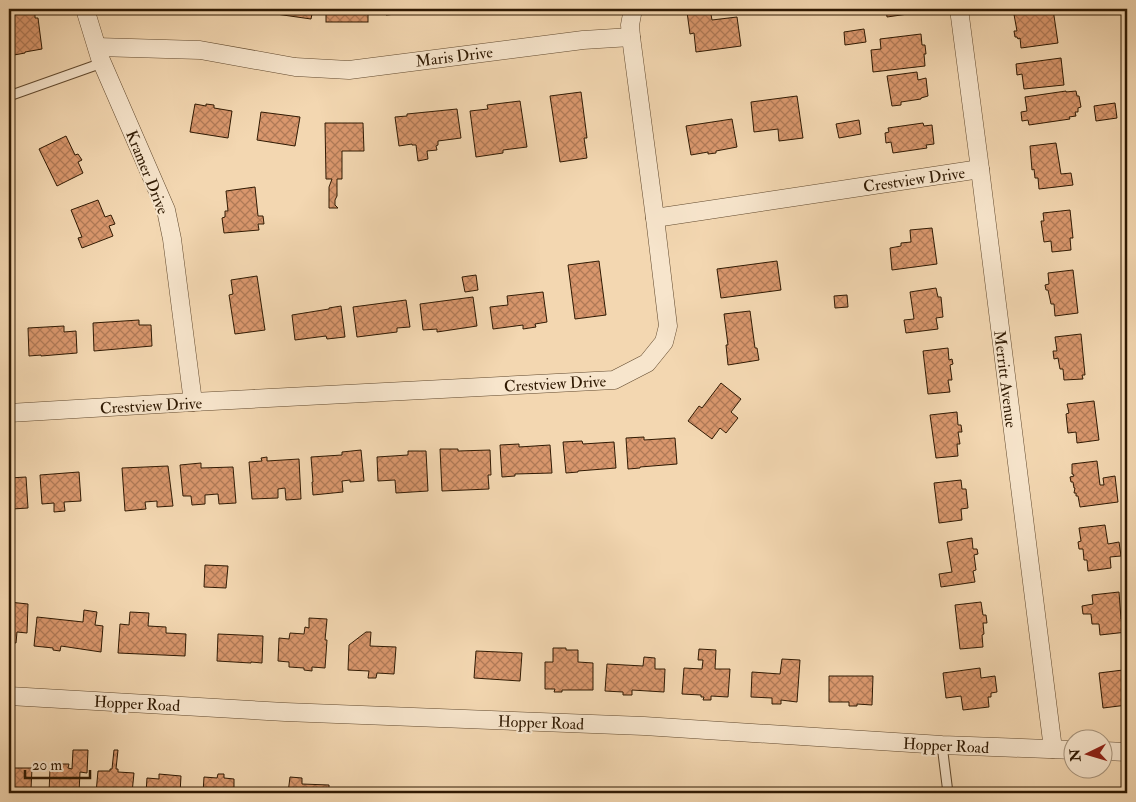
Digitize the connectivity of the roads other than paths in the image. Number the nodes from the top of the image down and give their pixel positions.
1 (85, 9) edge
2 (633, 9) edge
3 (959, 9) edge
4 (631, 37) junction
5 (99, 55) junction
6 (9, 96) edge
7 (980, 169) junction
8 (656, 218) junction
9 (193, 402) junction
10 (9, 413) edge
11 (9, 696) edge
12 (942, 745) junction
13 (1053, 749) junction
14 (1064, 750) edge
15 (1114, 751) edge
16 (1127, 752) edge
17 (948, 793) edge

1 - 5 street, Kramer Drive
2 - 4 street
3 - 7 street, Merritt Avenue
4 - 5 street, Maris Drive
4 - 8 street
5 - 6 lane
5 - 9 street, Kramer Drive
7 - 8 street, Crestview Drive
7 - 13 street, Merritt Avenue
8 - 9 street, Crestview Drive
9 - 10 street, Crestview Drive
11 - 12 street, Hopper Road
12 - 13 street, Hopper Road
12 - 17 lane
13 - 14 street, Hopper Road
15 - 16 street

